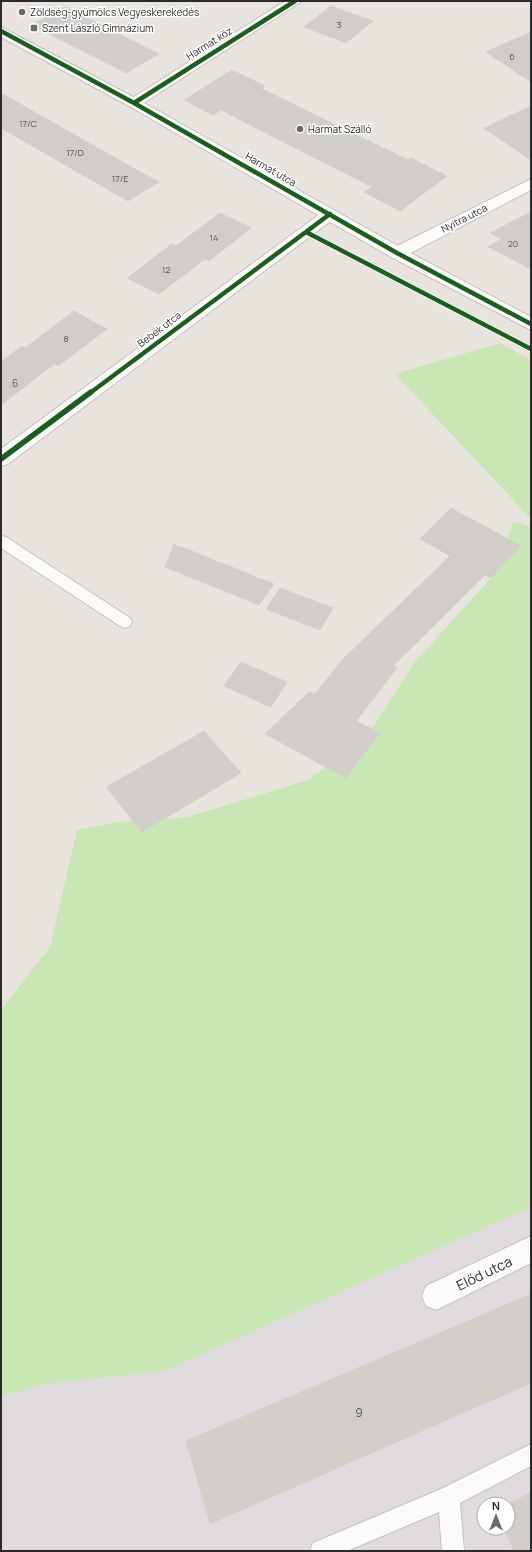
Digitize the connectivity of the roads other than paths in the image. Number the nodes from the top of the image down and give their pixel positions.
1 (295, 1) edge
2 (1, 31) edge
3 (134, 102) junction
4 (531, 184) edge
5 (330, 214) junction
6 (397, 253) junction
7 (531, 324) edge
8 (1, 459) edge
9 (1, 541) edge
10 (125, 622) dead end
11 (531, 1249) edge
12 (436, 1296) dead end
13 (531, 1455) edge
14 (449, 1498) junction
15 (320, 1551) edge
16 (453, 1551) edge

1 - 3 street, Harmat köz
2 - 3 street, Harmat utca
3 - 5 street, Harmat utca
4 - 6 street, Nyitra utca
5 - 6 street, Harmat utca
5 - 8 street, Bebek utca
6 - 7 street, Harmat utca
9 - 10 lane
11 - 12 street, Előd utca
13 - 14 lane
14 - 15 lane
14 - 16 lane

